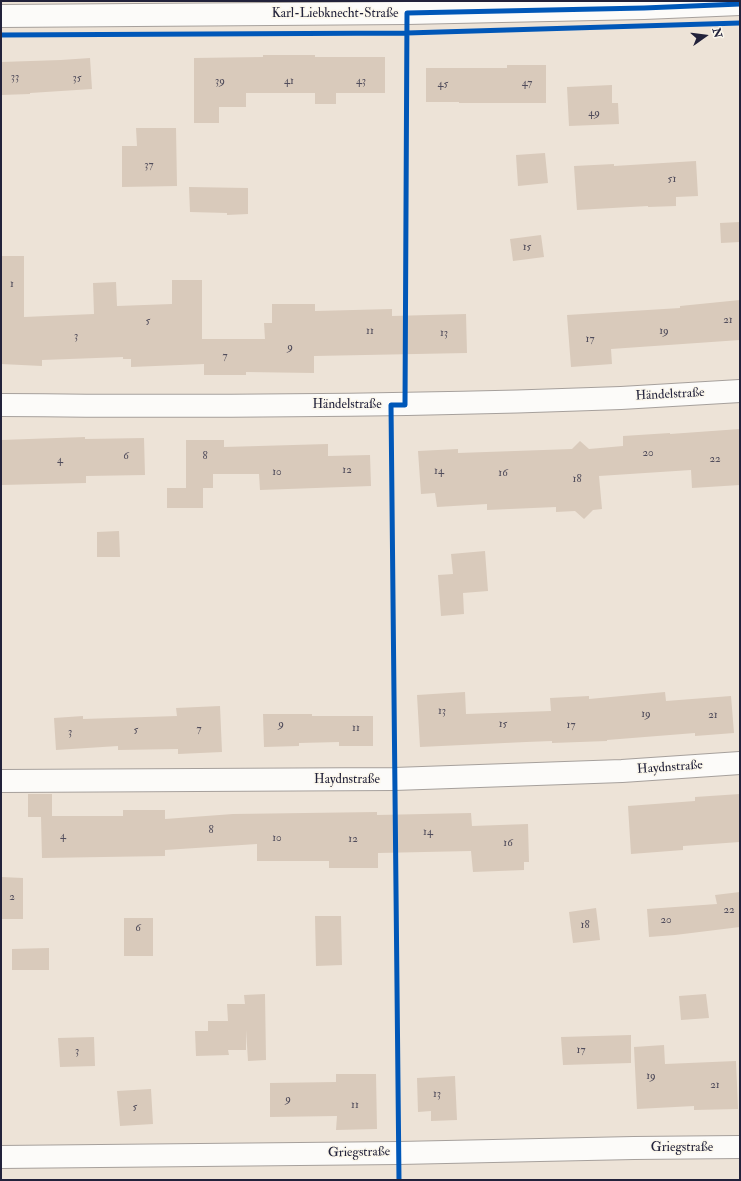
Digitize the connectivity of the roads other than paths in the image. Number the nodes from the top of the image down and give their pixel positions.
1 (740, 4) edge
2 (1, 16) edge
3 (740, 391) edge
4 (1, 405) edge
5 (740, 763) edge
6 (1, 781) edge
7 (740, 1147) edge
8 (1, 1158) edge

1 - 2 street, Karl-Liebknecht-Straße
3 - 4 street, Händelstraße
5 - 6 street, Haydnstraße
7 - 8 street, Griegstraße

